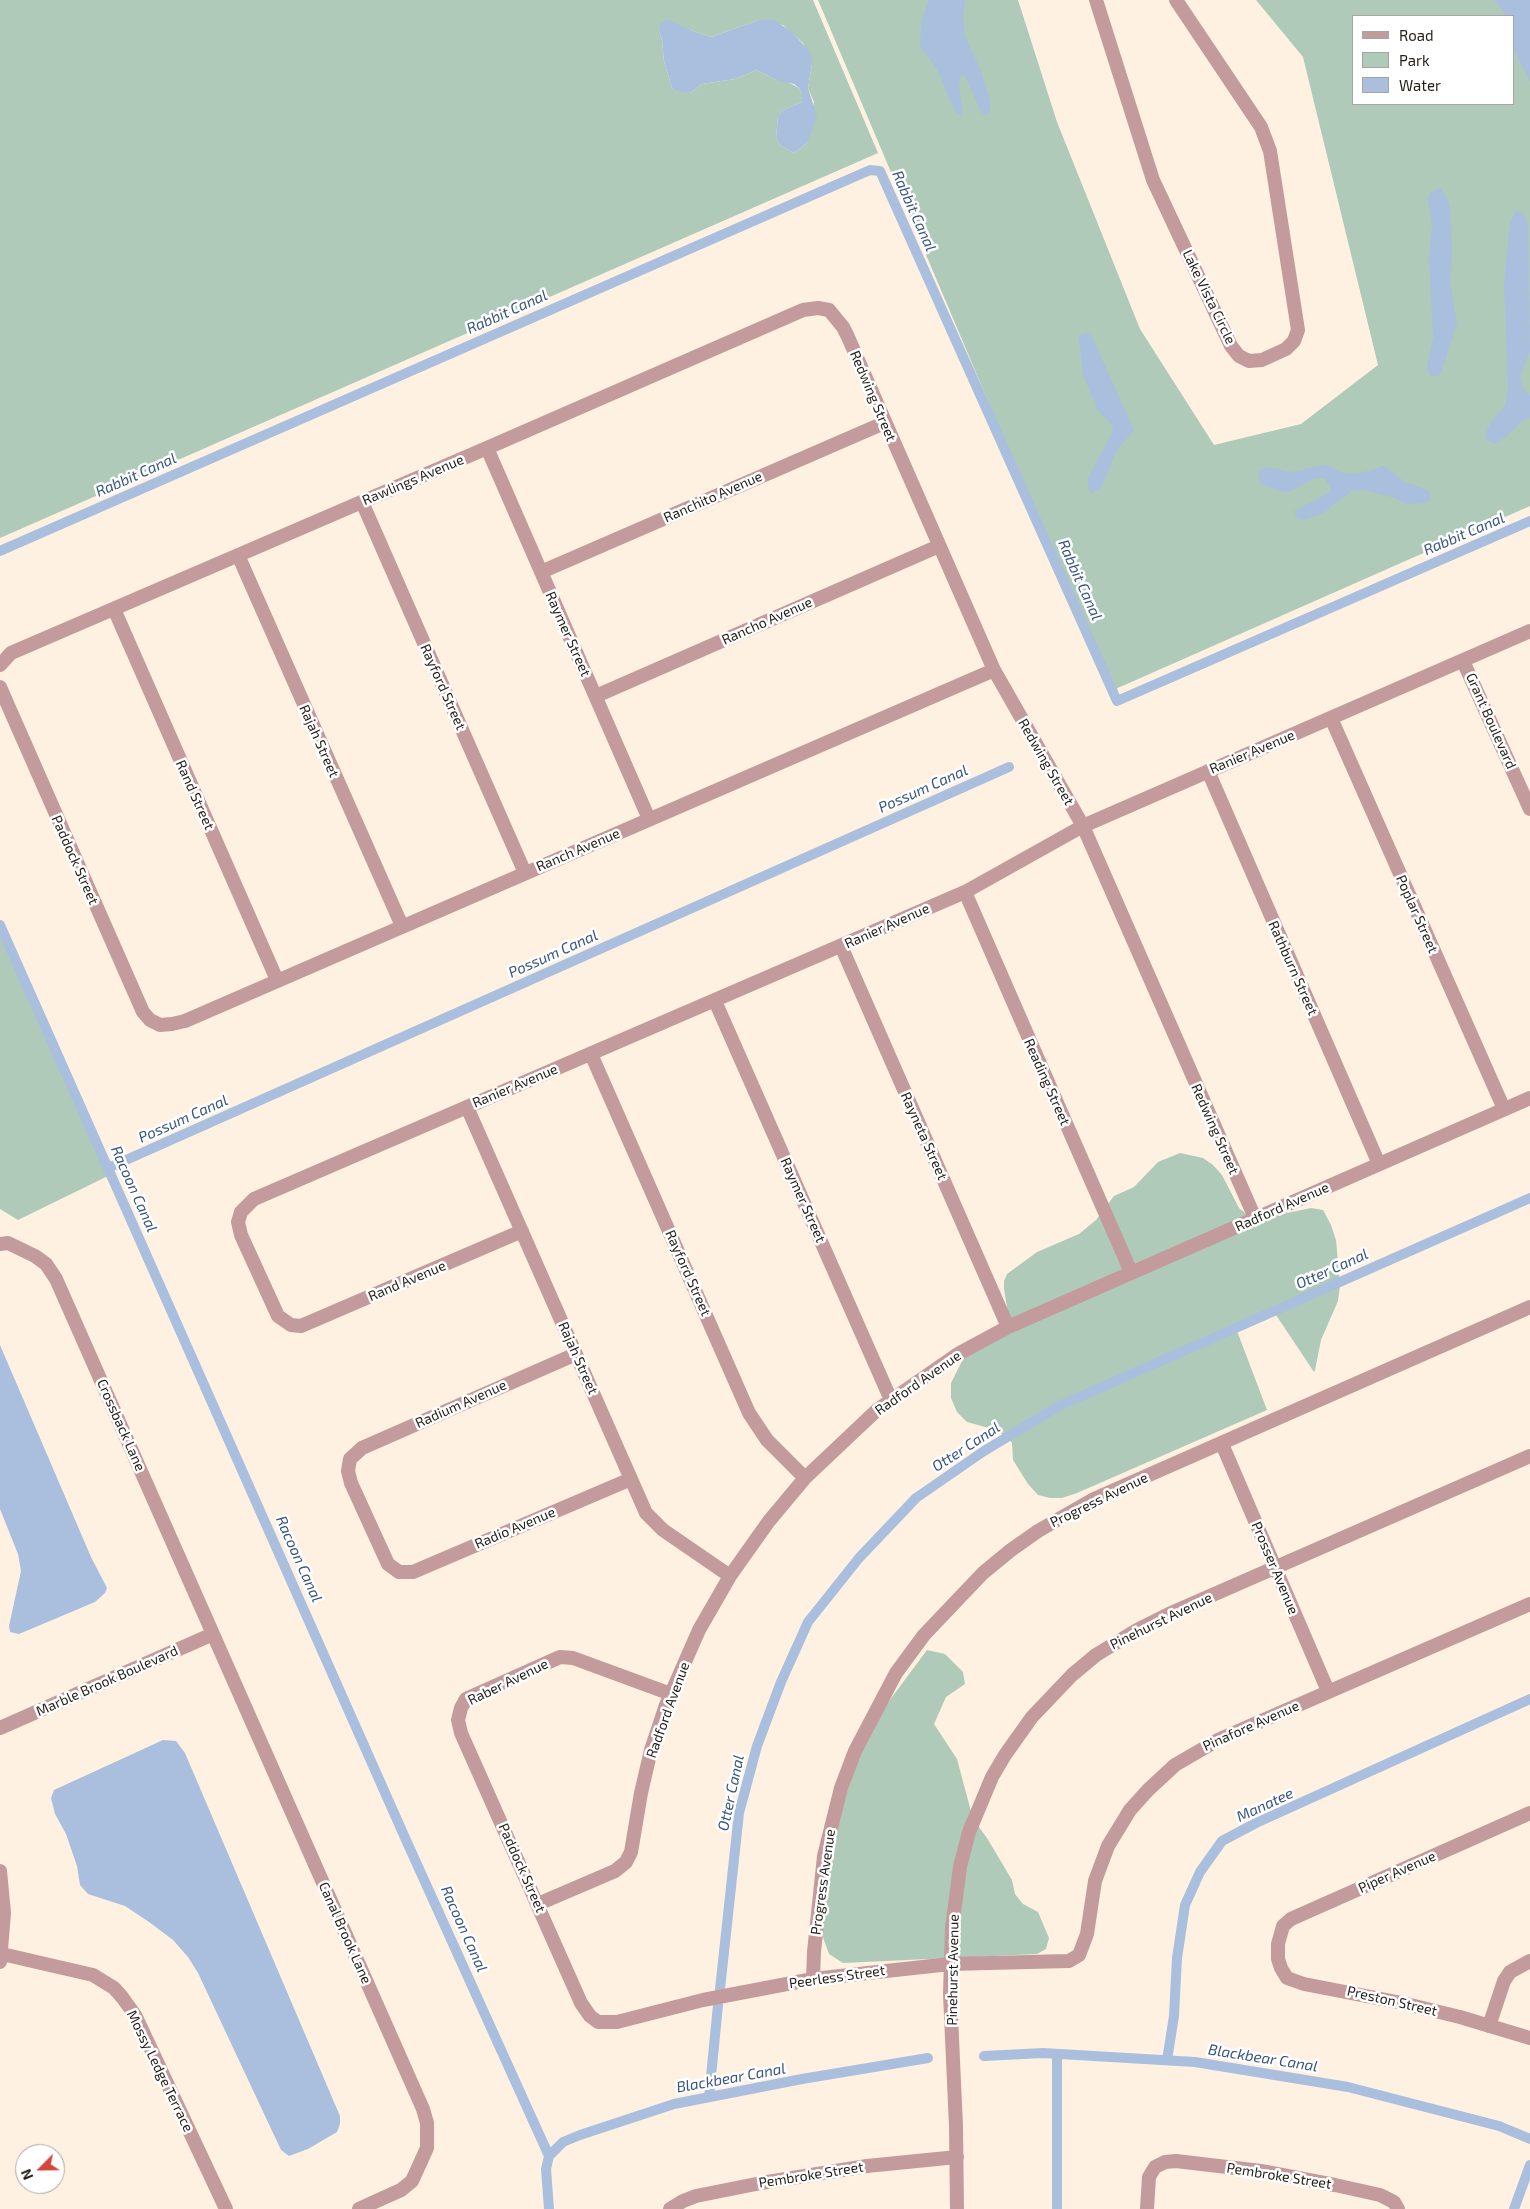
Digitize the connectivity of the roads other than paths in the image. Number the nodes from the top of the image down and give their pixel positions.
1 (1096, 0) edge
2 (1176, 0) edge
3 (829, 310) joint
4 (884, 423) junction
5 (487, 448) junction
6 (362, 502) junction
7 (939, 546) junction
8 (238, 555) junction
9 (541, 572) junction
10 (114, 609) junction
11 (1530, 631) edge
12 (1464, 661) junction
13 (0, 664) edge
14 (994, 670) junction
15 (0, 687) edge
16 (596, 696) junction
17 (1331, 718) junction
18 (1208, 771) junction
19 (1530, 809) edge
20 (649, 819) junction
21 (1083, 826) junction
22 (525, 873) junction
23 (965, 892) junction
24 (402, 926) junction
25 (841, 946) junction
26 (277, 980) junction
27 (715, 1000) junction
28 (160, 1025) joint
29 (591, 1054) junction
30 (1530, 1098) edge
31 (467, 1107) junction
32 (1504, 1109) junction
33 (1379, 1164) junction
34 (1255, 1218) junction
35 (522, 1232) junction
36 (0, 1244) edge
37 (1131, 1272) junction
38 (1530, 1308) edge
39 (291, 1325) joint
40 (1008, 1327) junction
41 (576, 1354) junction
42 (891, 1400) junction
43 (1222, 1444) junction
44 (1530, 1456) edge
45 (805, 1478) junction
46 (631, 1480) junction
47 (1276, 1568) junction
48 (399, 1572) joint
49 (730, 1576) junction
50 (1530, 1604) edge
51 (213, 1634) junction
52 (1328, 1692) junction
53 (671, 1694) junction
54 (461, 1708) joint
55 (0, 1728) edge
56 (1530, 1813) edge
57 (0, 1871) edge
58 (538, 1904) junction
59 (1278, 1944) joint
60 (1079, 1956) joint
61 (1, 1958) edge
62 (1530, 1961) edge
63 (950, 1964) junction
64 (813, 1979) junction
65 (598, 2022) joint
66 (1490, 2026) junction
67 (1530, 2038) edge
68 (957, 2157) junction
69 (226, 2209) edge
70 (360, 2209) edge
71 (670, 2209) edge
72 (956, 2209) edge
73 (1147, 2209) edge
74 (1398, 2209) edge

1 - 2 street, Lake Vista Circle
3 - 4 street, Redwing Street
3 - 5 street, Rawlings Avenue
4 - 7 street, Redwing Street
4 - 9 street, Ranchito Avenue
5 - 6 street, Rawlings Avenue
5 - 9 street, Raymer Street
6 - 8 street, Rawlings Avenue
6 - 22 street, Rayford Street
7 - 14 street, Redwing Street
7 - 16 street, Rancho Avenue
8 - 10 street, Rawlings Avenue
8 - 24 street, Rajah Street
9 - 16 street, Raymer Street
10 - 13 street, Rawlings Avenue
10 - 26 street, Rand Street
11 - 12 street, Ranier Avenue
12 - 17 street, Ranier Avenue
12 - 19 street, Grant Boulevard
14 - 20 street, Ranch Avenue
14 - 21 street, Redwing Street
15 - 28 street, Paddock Street
16 - 20 street, Raymer Street
17 - 18 street, Ranier Avenue
17 - 32 street, Poplar Street
18 - 21 street, Ranier Avenue
18 - 33 street, Rathburn Street
20 - 22 street, Ranch Avenue
21 - 23 street, Ranier Avenue
21 - 34 street, Redwing Street
22 - 24 street, Ranch Avenue
23 - 25 street, Ranier Avenue
23 - 37 street, Reading Street
24 - 26 street, Ranch Avenue
25 - 27 street, Ranier Avenue
25 - 40 street, Rayneta Street
26 - 28 street, Ranch Avenue
27 - 29 street, Ranier Avenue
27 - 42 street, Raymer Street
29 - 31 street, Ranier Avenue
29 - 45 street, Rayford Street
30 - 32 street, Radford Avenue
31 - 35 street, Rajah Street
31 - 39 street, Ranier Avenue
32 - 33 street, Radford Avenue
33 - 34 street, Radford Avenue
34 - 37 street, Radford Avenue
35 - 39 street, Rand Avenue
35 - 41 street, Rajah Street
36 - 51 street, Crossback Lane
37 - 40 street, Radford Avenue
38 - 43 street, Progress Avenue
40 - 42 street, Radford Avenue
41 - 46 street, Rajah Street
41 - 48 street, Radium Avenue
42 - 45 street, Radford Avenue
43 - 47 street, Prosser Avenue
43 - 64 street, Progress Avenue
44 - 47 street, Pinehurst Avenue
45 - 49 street, Radford Avenue
46 - 48 street, Radio Avenue
46 - 49 street, Rajah Street
47 - 52 street, Prosser Avenue
47 - 63 street, Pinehurst Avenue
49 - 53 street, Radford Avenue
50 - 52 street, Pinafore Avenue
51 - 55 street, Marble Brook Boulevard
51 - 70 street, Canal Brook Lane
52 - 60 street, Pinafore Avenue
53 - 54 street, Raber Avenue
53 - 58 street, Radford Avenue
54 - 58 street, Paddock Street
56 - 59 street, Piper Avenue
57 - 61 street
58 - 65 street, Paddock Street
59 - 66 street, Preston Street
60 - 63 street, Peerless Street
61 - 69 street, Mossy Ledge Terrace
62 - 66 street
63 - 64 street, Peerless Street
63 - 68 street, Pinehurst Avenue
64 - 65 street, Peerless Street
66 - 67 street, Preston Street
68 - 71 street, Pembroke Street
68 - 72 street, Pinehurst Avenue
73 - 74 street, Pembroke Street

